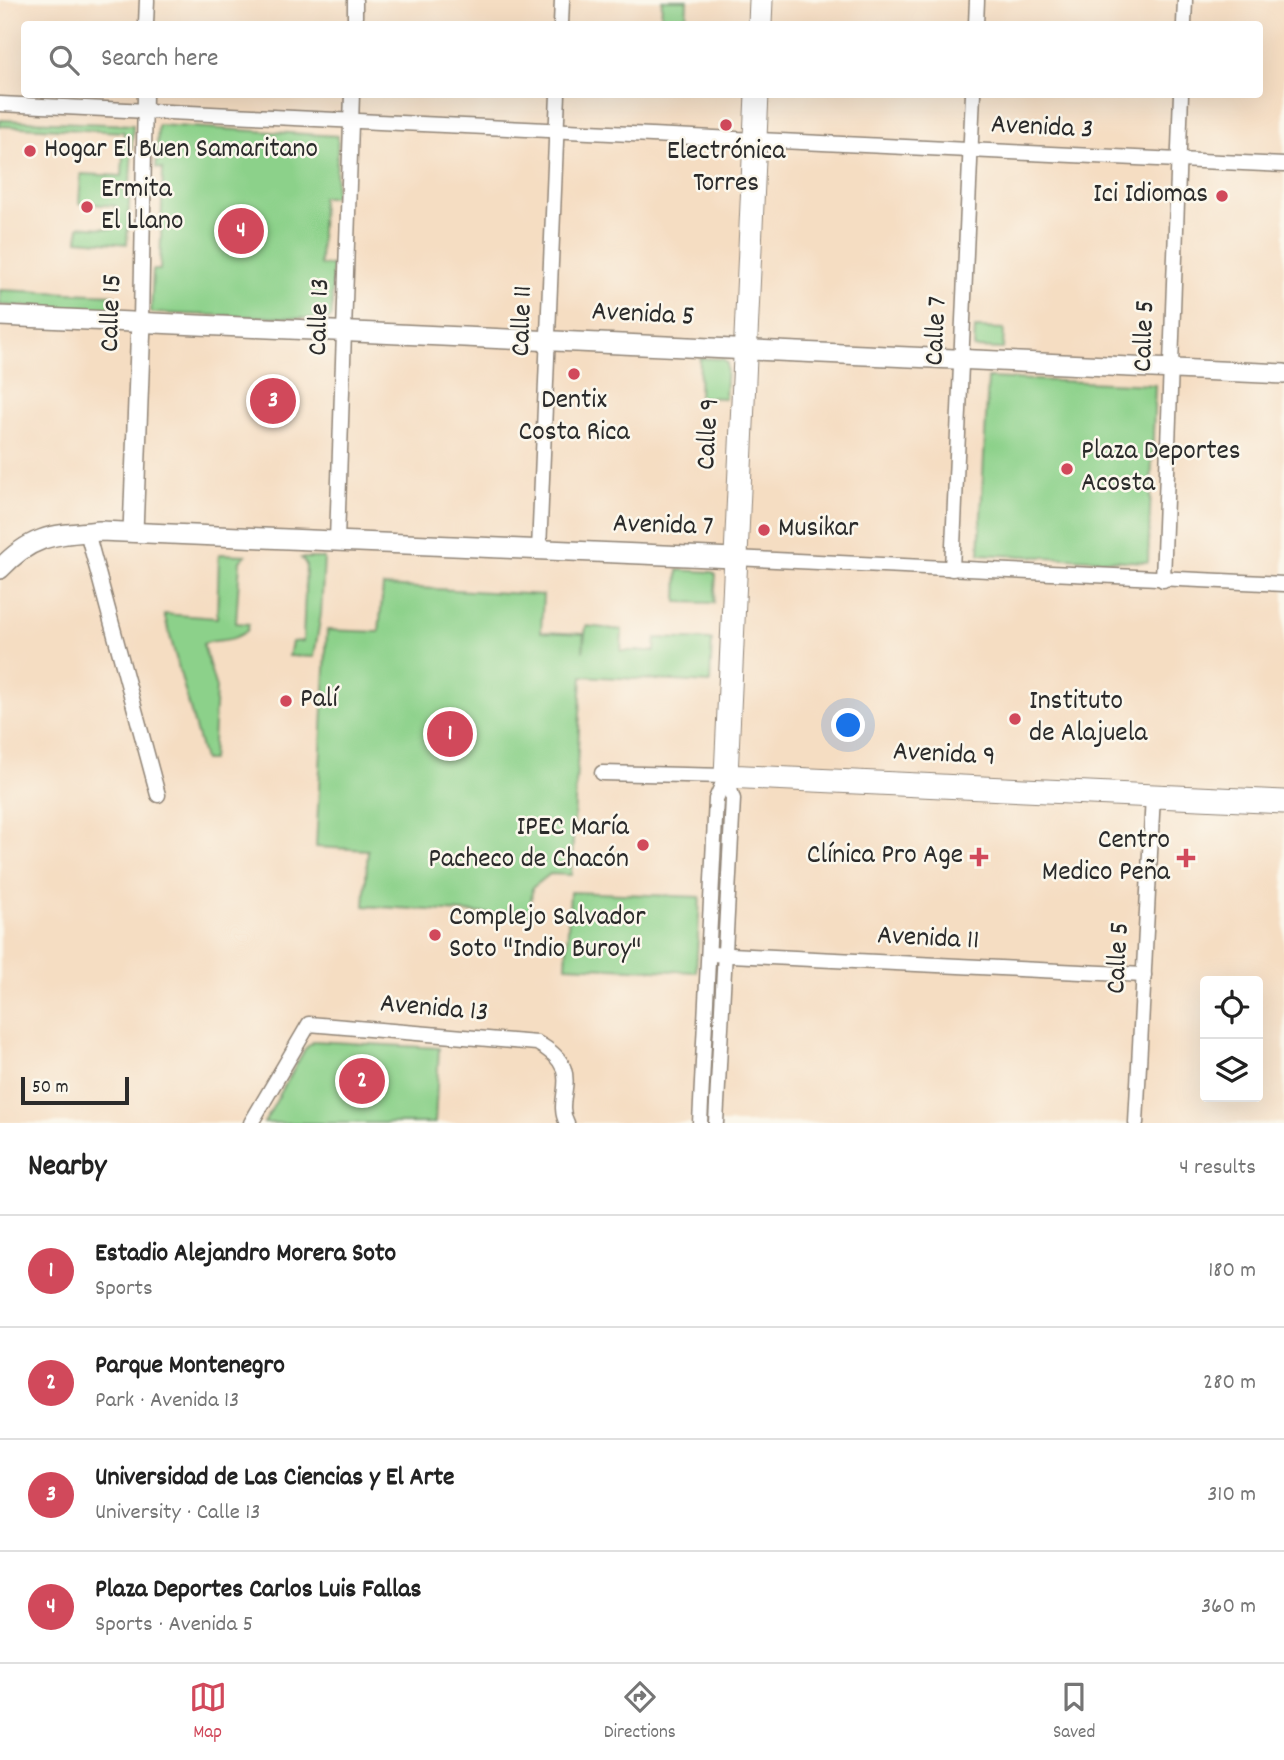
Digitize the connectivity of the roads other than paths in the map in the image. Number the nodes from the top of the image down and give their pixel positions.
1 (147, 0) edge
2 (355, 0) edge
3 (562, 0) edge
4 (761, 0) edge
5 (977, 0) edge
6 (1185, 0) edge
7 (146, 21) edge
8 (355, 21) edge
9 (561, 21) edge
10 (760, 21) edge
11 (976, 21) edge
12 (1184, 21) edge
13 (145, 98) edge
14 (352, 98) edge
15 (558, 98) edge
16 (757, 98) edge
17 (973, 98) edge
18 (1181, 98) edge
19 (0, 104) edge
20 (145, 111) junction
21 (352, 121) junction
22 (556, 130) junction
23 (755, 140) junction
24 (971, 150) junction
25 (1178, 160) junction
26 (1284, 165) edge
27 (0, 316) edge
28 (141, 322) junction
29 (345, 331) junction
30 (548, 340) junction
31 (745, 349) junction
32 (961, 358) junction
33 (1169, 369) junction
34 (1284, 374) edge
35 (88, 532) junction
36 (133, 532) junction
37 (337, 541) junction
38 (539, 550) junction
39 (734, 558) junction
40 (0, 569) edge
41 (952, 569) junction
42 (1163, 580) junction
43 (1284, 584) edge
44 (601, 773) dead end
45 (726, 776) junction
46 (158, 796) dead end
47 (1153, 796) junction
48 (1284, 802) edge
49 (709, 954) junction
50 (725, 955) junction
51 (1144, 975) junction
52 (251, 1123) edge
53 (566, 1123) edge
54 (700, 1123) edge
55 (716, 1123) edge
56 (1136, 1123) edge

1 - 7 street
2 - 8 street
3 - 9 street
4 - 10 main road
5 - 11 street
6 - 12 street
13 - 20 street, Calle 15
14 - 21 street, Calle 13
15 - 22 street, Calle 11
16 - 23 main road, Calle 9
17 - 24 street, Calle 7
18 - 25 street, Calle 5
19 - 20 street, Avenida 3
20 - 21 street, Avenida 3
20 - 28 street, Calle 15
21 - 22 street, Avenida 3
21 - 29 street, Calle 13
22 - 23 street, Avenida 3
22 - 30 street, Calle 11
23 - 24 street, Avenida 3
23 - 31 main road, Calle 9
24 - 25 street, Avenida 3
24 - 32 street, Calle 7
25 - 26 street, Avenida 3
25 - 33 street, Calle 5
27 - 28 main road, Avenida 5
28 - 29 main road, Avenida 5
28 - 36 main road, Calle 15
29 - 30 main road, Avenida 5
29 - 37 street, Calle 13
30 - 31 main road, Avenida 5
30 - 38 street, Calle 11
31 - 32 main road, Avenida 5
31 - 39 main road, Calle 9
32 - 33 main road, Avenida 5
32 - 41 street, Calle 7
33 - 34 main road, Avenida 5
33 - 42 street, Calle 5
35 - 36 main road, Avenida 7
35 - 40 main road, Avenida 7
35 - 46 street
36 - 37 main road, Avenida 7
37 - 38 main road, Avenida 7
38 - 39 main road, Avenida 7
39 - 41 street, Avenida 7
39 - 45 main road, Calle 9
41 - 42 street, Avenida 7
42 - 43 street, Avenida 7
44 - 45 street, Avenida 9
45 - 47 main road, Avenida 9
45 - 49 street
45 - 50 street
47 - 48 main road, Avenida 9
47 - 51 street, Calle 5
49 - 50 street, Avenida 11
49 - 54 street
50 - 51 street, Avenida 11
50 - 55 street
51 - 56 street, Calle 5
52 - 53 street, Avenida 13

